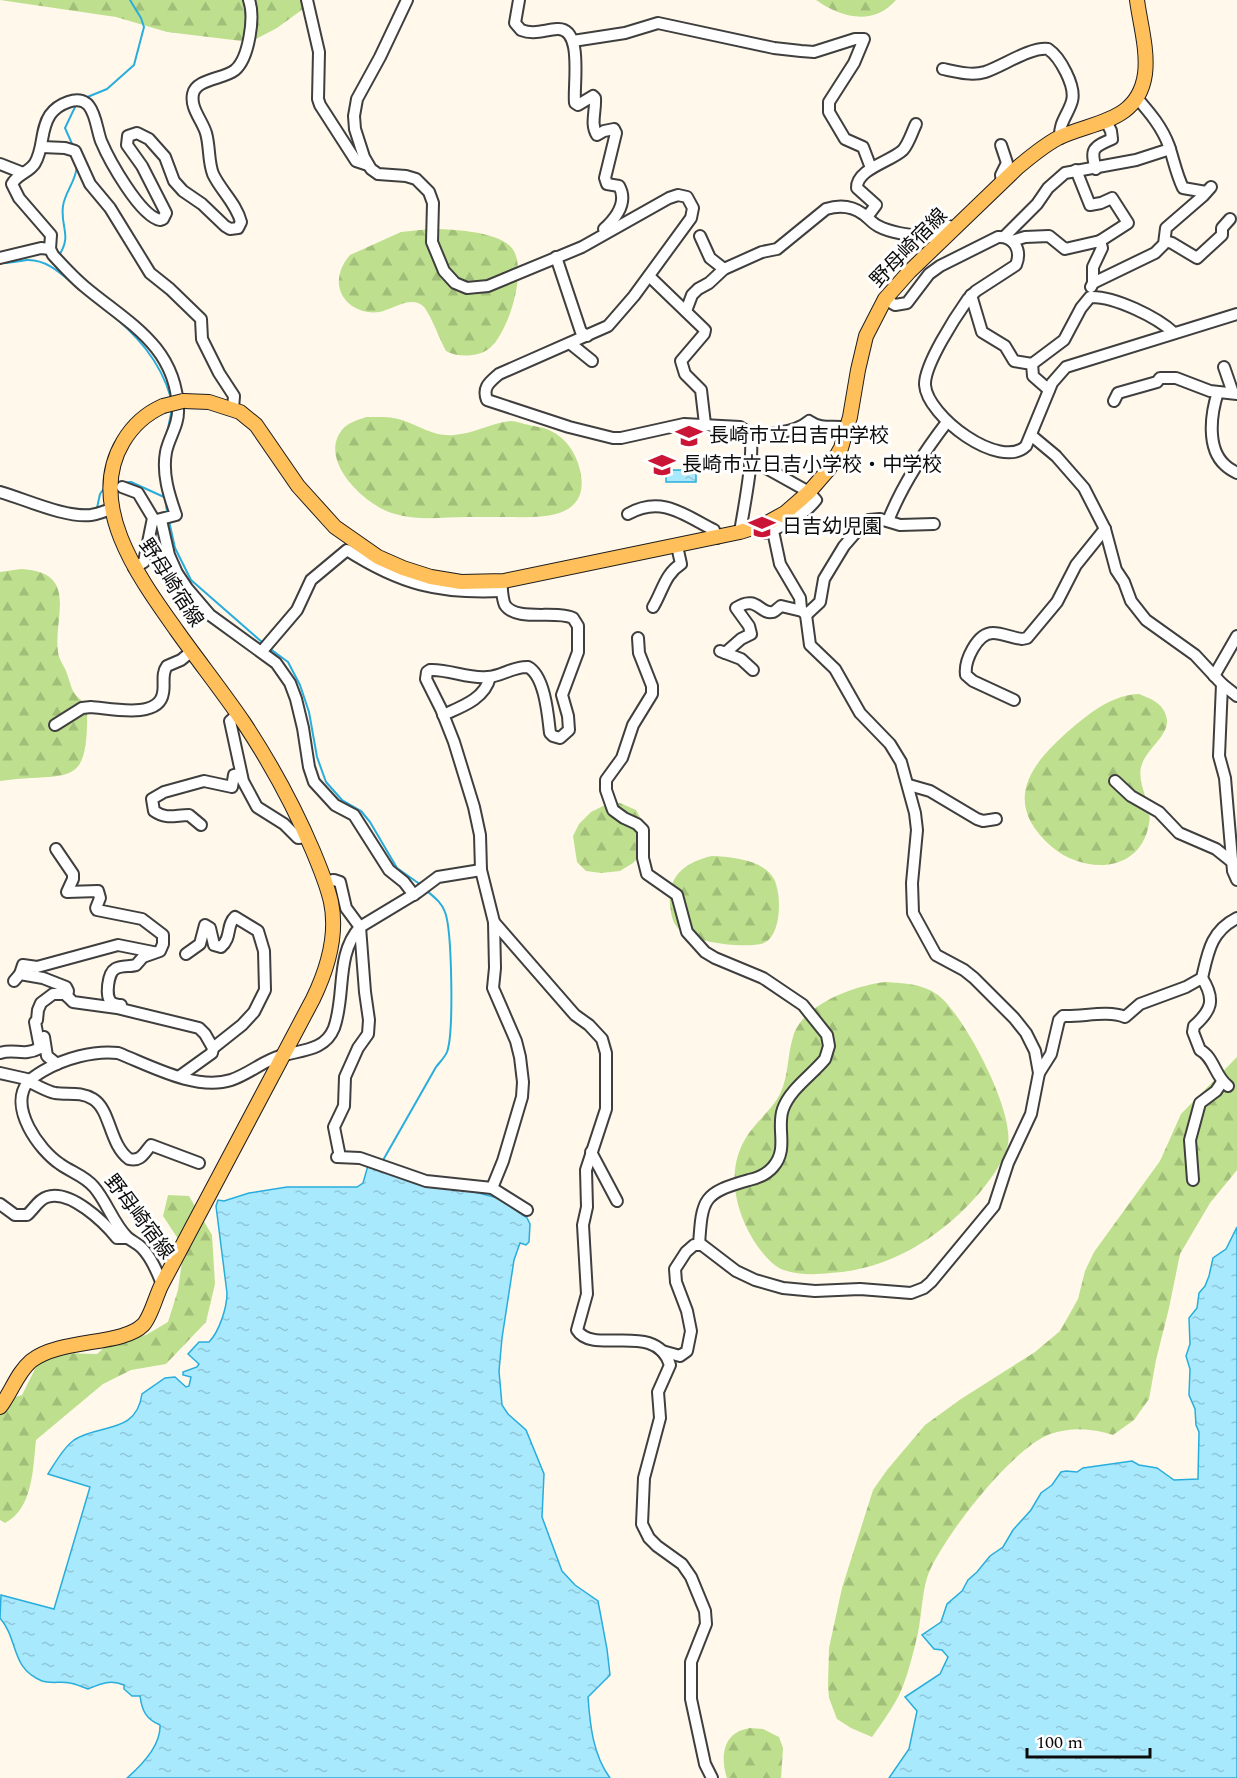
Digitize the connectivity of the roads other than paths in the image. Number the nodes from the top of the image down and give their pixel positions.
1 (249, 0) edge
2 (307, 0) edge
3 (407, 0) edge
4 (519, 0) edge
5 (1137, 0) edge
6 (573, 41) junction
7 (943, 69) dead end
8 (1137, 98) junction
9 (1106, 122) junction
10 (916, 124) dead end
11 (1060, 138) junction
12 (1001, 145) dead end
13 (42, 147) junction
14 (1170, 149) junction
15 (0, 164) edge
16 (368, 165) junction
17 (872, 168) junction
18 (1096, 169) junction
19 (1076, 170) junction
20 (23, 173) junction
21 (1002, 182) junction
22 (867, 217) junction
23 (1230, 219) dead end
24 (954, 228) junction
25 (604, 234) junction
26 (700, 236) dead end
27 (1008, 239) junction
28 (1100, 241) junction
29 (1165, 241) junction
30 (54, 256) junction
31 (556, 257) junction
32 (0, 258) edge
33 (724, 268) junction
34 (649, 276) junction
35 (1093, 284) junction
36 (971, 295) junction
37 (1090, 297) junction
38 (885, 299) junction
39 (686, 311) junction
40 (1237, 314) edge
41 (1174, 333) junction
42 (587, 336) junction
43 (571, 344) junction
44 (592, 361) dead end
45 (1032, 364) junction
46 (1224, 367) dead end
47 (1049, 390) junction
48 (1218, 392) junction
49 (1235, 394) edge
50 (1114, 401) dead end
51 (233, 408) junction
52 (947, 422) junction
53 (705, 424) junction
54 (847, 428) junction
55 (749, 434) junction
56 (1032, 436) junction
57 (750, 459) junction
58 (1237, 473) edge
59 (115, 486) junction
60 (0, 492) edge
61 (809, 492) junction
62 (113, 508) junction
63 (628, 514) dead end
64 (163, 519) junction
65 (888, 521) junction
66 (934, 524) dead end
67 (1105, 529) junction
68 (740, 532) junction
69 (717, 538) junction
70 (677, 546) junction
71 (134, 568) junction
72 (502, 586) junction
73 (653, 607) dead end
74 (804, 613) junction
75 (1237, 636) edge
76 (638, 638) dead end
77 (192, 651) junction
78 (262, 651) junction
79 (753, 670) dead end
80 (490, 677) junction
81 (1218, 680) junction
82 (1237, 696) edge
83 (1014, 700) dead end
84 (237, 715) junction
85 (443, 715) junction
86 (55, 725) dead end
87 (241, 774) junction
88 (1115, 781) dead end
89 (909, 785) junction
90 (996, 819) dead end
91 (201, 825) dead end
92 (307, 837) junction
93 (56, 849) dead end
94 (1231, 861) junction
95 (481, 870) junction
96 (1237, 880) edge
97 (326, 881) junction
98 (416, 894) junction
99 (1237, 918) edge
100 (494, 921) junction
101 (360, 927) junction
102 (153, 952) junction
103 (186, 954) dead end
104 (1202, 978) junction
105 (67, 996) junction
106 (149, 1015) junction
107 (37, 1020) junction
108 (213, 1048) junction
109 (0, 1053) edge
110 (284, 1055) junction
111 (57, 1064) junction
112 (0, 1073) edge
113 (1039, 1073) junction
114 (180, 1076) junction
115 (30, 1081) junction
116 (591, 1152) junction
117 (199, 1163) dead end
118 (1193, 1180) dead end
119 (492, 1188) junction
120 (617, 1201) dead end
121 (0, 1204) edge
122 (526, 1210) dead end
123 (128, 1238) junction
124 (699, 1245) junction
125 (162, 1284) junction
126 (662, 1351) junction
127 (0, 1407) edge
128 (712, 1778) edge

1 - 13 street
2 - 16 street
3 - 16 street
4 - 6 street
5 - 8 main road
6 - 17 street
6 - 25 street
7 - 11 street
8 - 9 main road, 野母崎宿線
8 - 14 street
9 - 11 main road, 野母崎宿線
9 - 18 street
10 - 17 street
11 - 21 main road, 野母崎宿線
12 - 21 street
13 - 20 street
13 - 51 street
14 - 18 street
14 - 29 street
15 - 20 street
16 - 31 street
17 - 22 street
18 - 19 street
19 - 27 street
19 - 28 street
20 - 30 street
21 - 24 main road, 野母崎宿線
22 - 24 street
22 - 33 street
23 - 29 street
24 - 38 main road, 野母崎宿線
25 - 31 street
25 - 34 street
26 - 33 street
27 - 28 street
27 - 36 street
27 - 38 street
28 - 35 street
29 - 35 street
30 - 32 street
30 - 64 street
31 - 42 street
33 - 39 street
34 - 39 street
34 - 42 street
35 - 37 street
36 - 45 street
36 - 52 street
37 - 41 street
37 - 45 street
38 - 54 main road, 野母崎宿線
39 - 53 street
40 - 41 street
41 - 47 street
42 - 43 street
43 - 44 street
43 - 53 street
45 - 47 street
46 - 49 street
47 - 56 street
48 - 49 street
48 - 50 street
48 - 58 street
51 - 59 main road, 野母崎宿線, bridge
51 - 72 main road, 野母崎宿線
52 - 56 street
52 - 65 street
53 - 55 street
54 - 55 street
54 - 61 main road, 野母崎宿線
55 - 57 street
56 - 67 street
57 - 61 street
57 - 68 street
59 - 62 main road, 野母崎宿線
59 - 64 street
60 - 62 street
61 - 68 main road, 野母崎宿線
61 - 74 street
62 - 71 main road, 野母崎宿線
63 - 69 street
64 - 71 street
64 - 78 street
65 - 66 street
65 - 74 street
67 - 81 street
67 - 83 street
68 - 69 main road, 野母崎宿線
69 - 70 main road, 野母崎宿線
70 - 72 main road, 野母崎宿線
70 - 73 street
71 - 77 main road, 野母崎宿線
72 - 78 street
72 - 80 street
74 - 79 street
74 - 89 street
75 - 81 street
76 - 124 street
77 - 84 main road, 野母崎宿線
77 - 86 street
78 - 98 street
80 - 85 street
80 - 85 street
81 - 82 street
81 - 94 street
84 - 87 street
84 - 92 main road, 野母崎宿線
85 - 95 street
87 - 91 street
87 - 92 street
88 - 94 street
89 - 90 street
89 - 113 street
92 - 97 main road, 野母崎宿線
93 - 102 street
94 - 96 street
95 - 98 street
95 - 100 street
97 - 101 street
97 - 110 main road, 野母崎宿線
98 - 101 street
99 - 104 street
100 - 116 street
100 - 119 street
101 - 110 street
101 - 119 street
102 - 105 street
102 - 106 street
103 - 108 street
104 - 113 street
104 - 118 street
105 - 106 street
105 - 107 street
106 - 108 street
107 - 109 street
107 - 111 street
108 - 114 street
110 - 114 street
110 - 125 main road, 野母崎宿線
111 - 114 street
111 - 115 street
112 - 115 street
113 - 124 street
115 - 117 street
115 - 123 street, 野母崎宿線
116 - 120 street
116 - 126 street
119 - 122 street
121 - 123 street
123 - 125 street, 野母崎宿線
124 - 126 street
125 - 127 main road, 野母崎宿線
126 - 128 street

